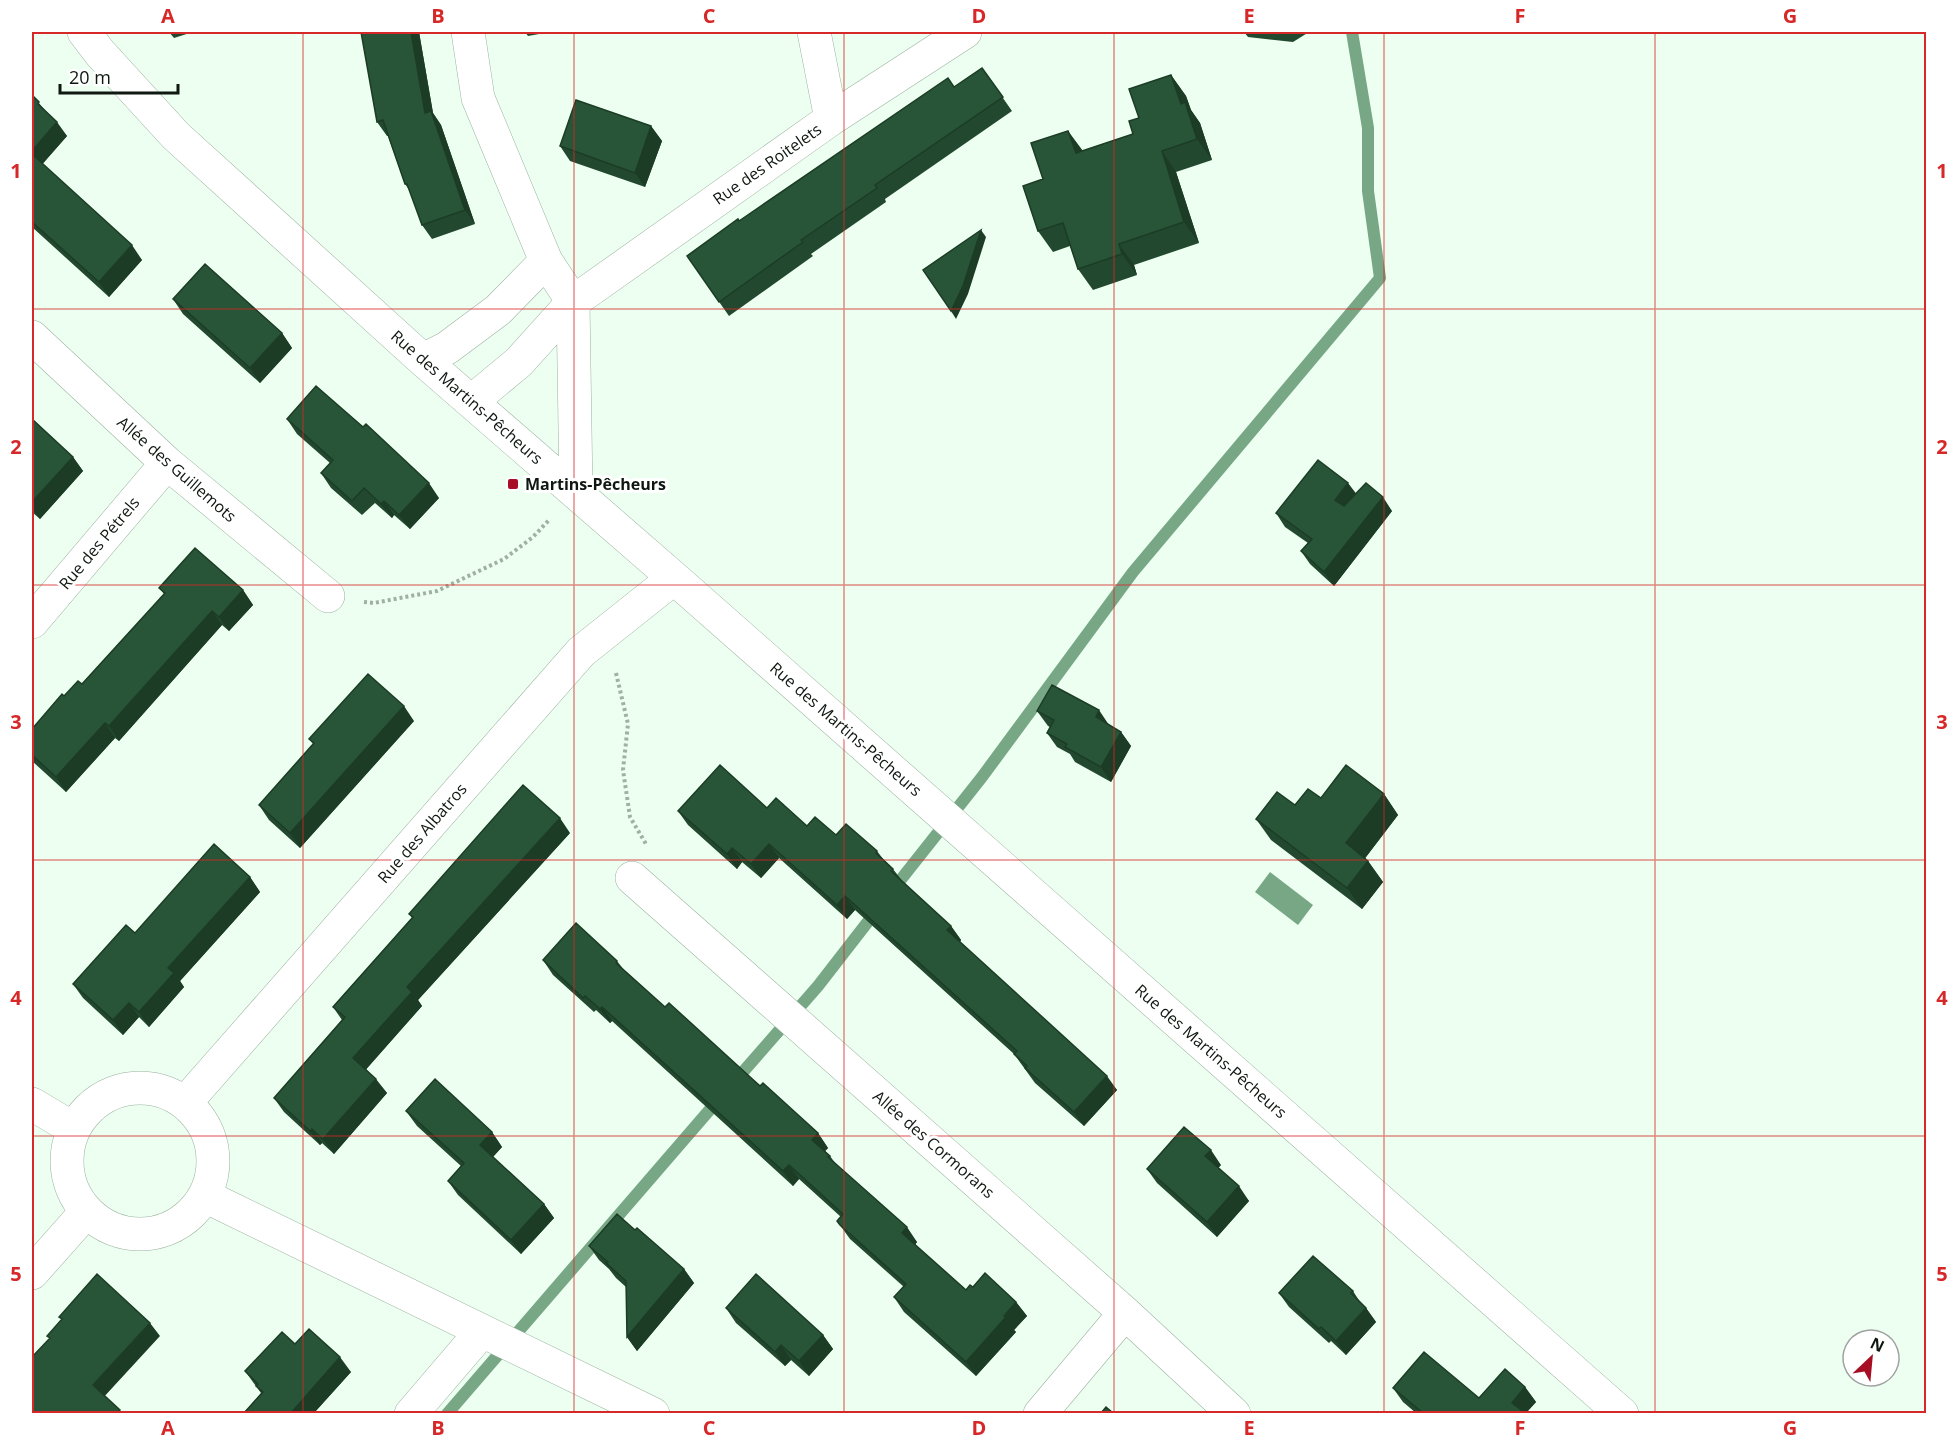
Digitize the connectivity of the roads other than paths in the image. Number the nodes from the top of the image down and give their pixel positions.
1 (84, 32) edge
2 (468, 32) edge
3 (814, 32) edge
4 (965, 32) edge
5 (831, 119) junction
6 (546, 261) junction
7 (573, 302) junction
8 (32, 337) edge
9 (423, 360) junction
10 (472, 401) junction
11 (167, 463) junction
12 (576, 491) junction
13 (674, 578) junction
14 (328, 596) road end
15 (32, 622) edge
16 (632, 878) road end
17 (185, 1103) junction
18 (32, 1104) edge
19 (74, 1129) junction
20 (205, 1196) junction
21 (87, 1211) junction
22 (32, 1274) edge
23 (1125, 1313) junction
24 (482, 1331) junction
25 (411, 1413) edge
26 (653, 1413) edge
27 (1040, 1413) edge
28 (1234, 1413) edge
29 (1622, 1413) edge

1 - 9 street, Rue des Martins-Pêcheurs
2 - 6 street
3 - 5 street
4 - 5 street, Rue des Roitelets
5 - 7 street, Rue des Roitelets
6 - 7 street
6 - 9 street
7 - 10 street, Rue des Roitelets
7 - 12 street
8 - 11 street, Allée des Guillemots
9 - 10 street, Rue des Martins-Pêcheurs
10 - 12 street, Rue des Martins-Pêcheurs
11 - 14 street, Allée des Guillemots
11 - 15 street, Rue des Pétrels
12 - 13 street, Rue des Martins-Pêcheurs
13 - 17 street, Rue des Albatros
13 - 29 street, Rue des Martins-Pêcheurs
16 - 23 street, Allée des Cormorans
17 - 19 street
17 - 20 street
18 - 19 street
19 - 21 street
20 - 21 street
20 - 24 street
21 - 22 street
23 - 27 street
23 - 28 street, Allée des Cormorans
24 - 25 street
24 - 26 street

